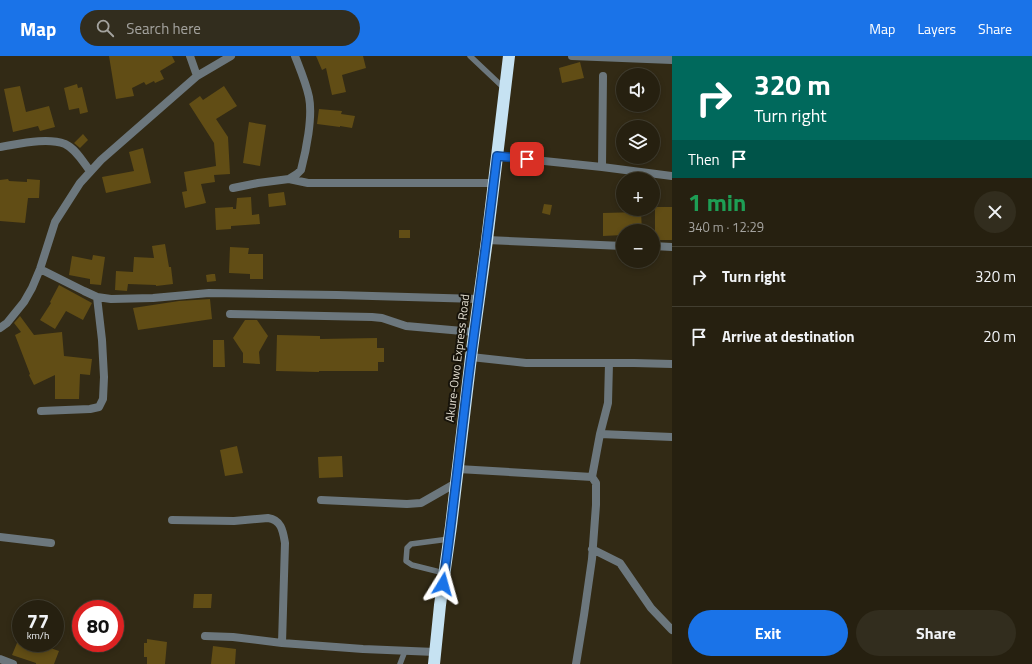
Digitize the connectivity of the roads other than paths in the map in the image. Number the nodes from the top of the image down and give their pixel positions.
1 (190, 56) edge
2 (231, 56) edge
3 (295, 56) edge
4 (470, 56) edge
5 (509, 56) edge
6 (572, 56) edge
7 (672, 60) edge
8 (197, 76) junction
9 (603, 76) dead end
10 (505, 89) junction
11 (0, 146) edge
12 (497, 156) junction
13 (602, 167) junction
14 (90, 171) junction
15 (672, 176) edge
16 (289, 179) junction
17 (494, 183) junction
18 (233, 188) dead end
19 (487, 240) junction
20 (616, 246) edge
21 (660, 246) edge
22 (672, 247) edge
23 (40, 269) junction
24 (97, 297) junction
25 (479, 299) junction
26 (230, 314) dead end
27 (0, 328) edge
28 (474, 332) junction
29 (471, 357) junction
30 (609, 363) junction
31 (672, 364) edge
32 (41, 411) dead end
33 (600, 434) junction
34 (672, 437) edge
35 (458, 469) junction
36 (592, 477) junction
37 (456, 483) junction
38 (321, 500) dead end
39 (172, 520) dead end
40 (0, 536) edge
41 (449, 538) junction
42 (50, 543) dead end
43 (592, 549) junction
44 (444, 573) junction
45 (672, 630) edge
46 (205, 636) dead end
47 (282, 643) junction
48 (405, 651) junction
49 (434, 658) edge
50 (0, 659) edge
51 (13, 664) edge
52 (400, 664) edge
53 (576, 664) edge

1 - 8 street
2 - 8 street
3 - 16 street
4 - 10 lane
5 - 10 highway, Akure-Owo Express Road
6 - 7 street
8 - 14 street
9 - 13 street
10 - 12 highway, Akure-Owo Express Road
11 - 14 street
12 - 13 street
12 - 17 highway, Akure-Owo Express Road
13 - 15 street
14 - 23 street
16 - 17 street
16 - 18 street
17 - 19 highway, Akure-Owo Express Road
19 - 20 street
19 - 25 highway, Akure-Owo Express Road
21 - 22 street
23 - 24 street
23 - 27 street
24 - 25 street
24 - 32 street
25 - 28 highway, Akure-Owo Express Road
26 - 28 street
28 - 29 highway, Akure-Owo Express Road
29 - 30 street
29 - 35 highway, Akure-Owo Express Road
30 - 31 street
30 - 33 street
33 - 34 street
33 - 36 street
35 - 36 street
35 - 37 highway, Akure-Owo Express Road
36 - 43 street
37 - 38 street
37 - 41 highway, Akure-Owo Express Road
39 - 47 street
40 - 42 street
41 - 44 highway, Akure-Owo Express Road
41 - 44 lane
43 - 45 street
43 - 53 street
44 - 49 highway, Akure-Owo Express Road
46 - 47 street
47 - 48 street
48 - 49 street
48 - 52 lane
50 - 51 street

